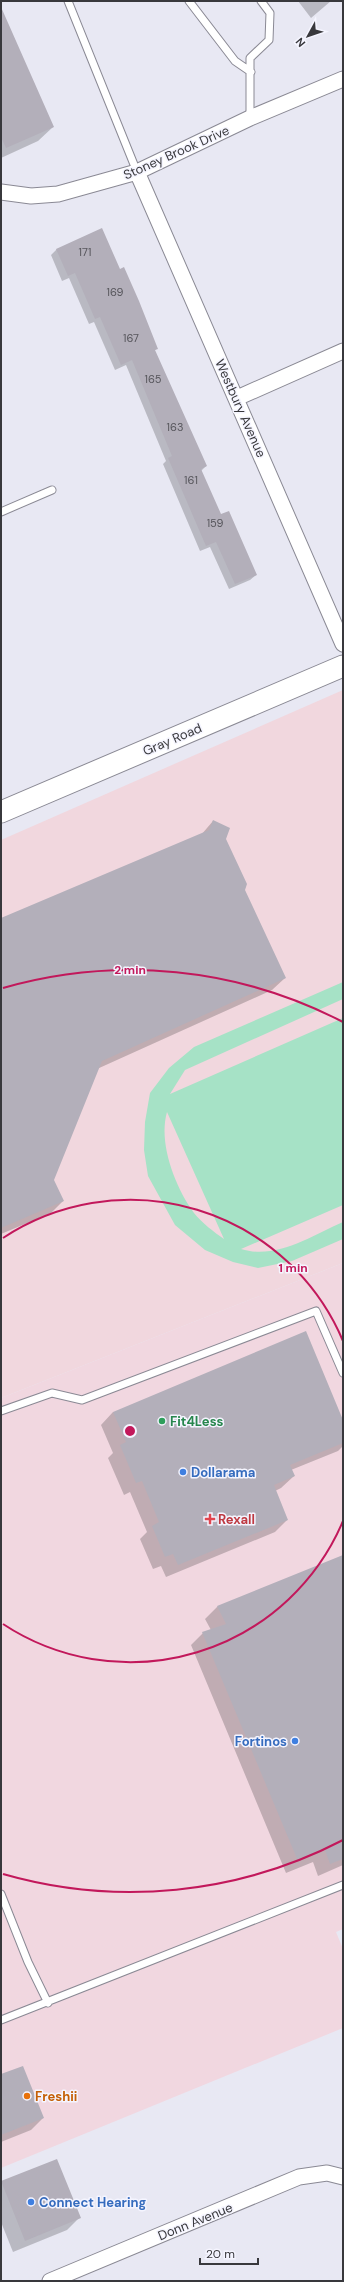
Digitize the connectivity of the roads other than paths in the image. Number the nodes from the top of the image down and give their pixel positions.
1 (68, 1) edge
2 (189, 1) edge
3 (261, 1) edge
4 (251, 72) junction
5 (343, 79) edge
6 (250, 118) junction
7 (137, 172) junction
8 (1, 192) edge
9 (343, 351) edge
10 (237, 398) junction
11 (52, 490) dead end
12 (1, 512) edge
13 (343, 644) edge
14 (343, 666) edge
15 (1, 812) edge
16 (343, 1374) edge
17 (1, 1411) edge
18 (343, 1885) edge
19 (1, 1894) edge
20 (48, 2003) junction
21 (1, 2020) edge
22 (343, 2177) edge
23 (50, 2281) edge

1 - 7 lane
2 - 4 lane
3 - 4 lane
4 - 6 lane
5 - 6 street, Stoney Brook Drive
6 - 7 street, Stoney Brook Drive
7 - 8 street, Stoney Brook Drive
7 - 10 street, Westbury Avenue
9 - 10 street
10 - 13 street, Westbury Avenue
11 - 12 lane
14 - 15 main road, Gray Road
16 - 17 lane
18 - 20 lane
19 - 20 lane
20 - 21 lane
22 - 23 street, Donn Avenue

